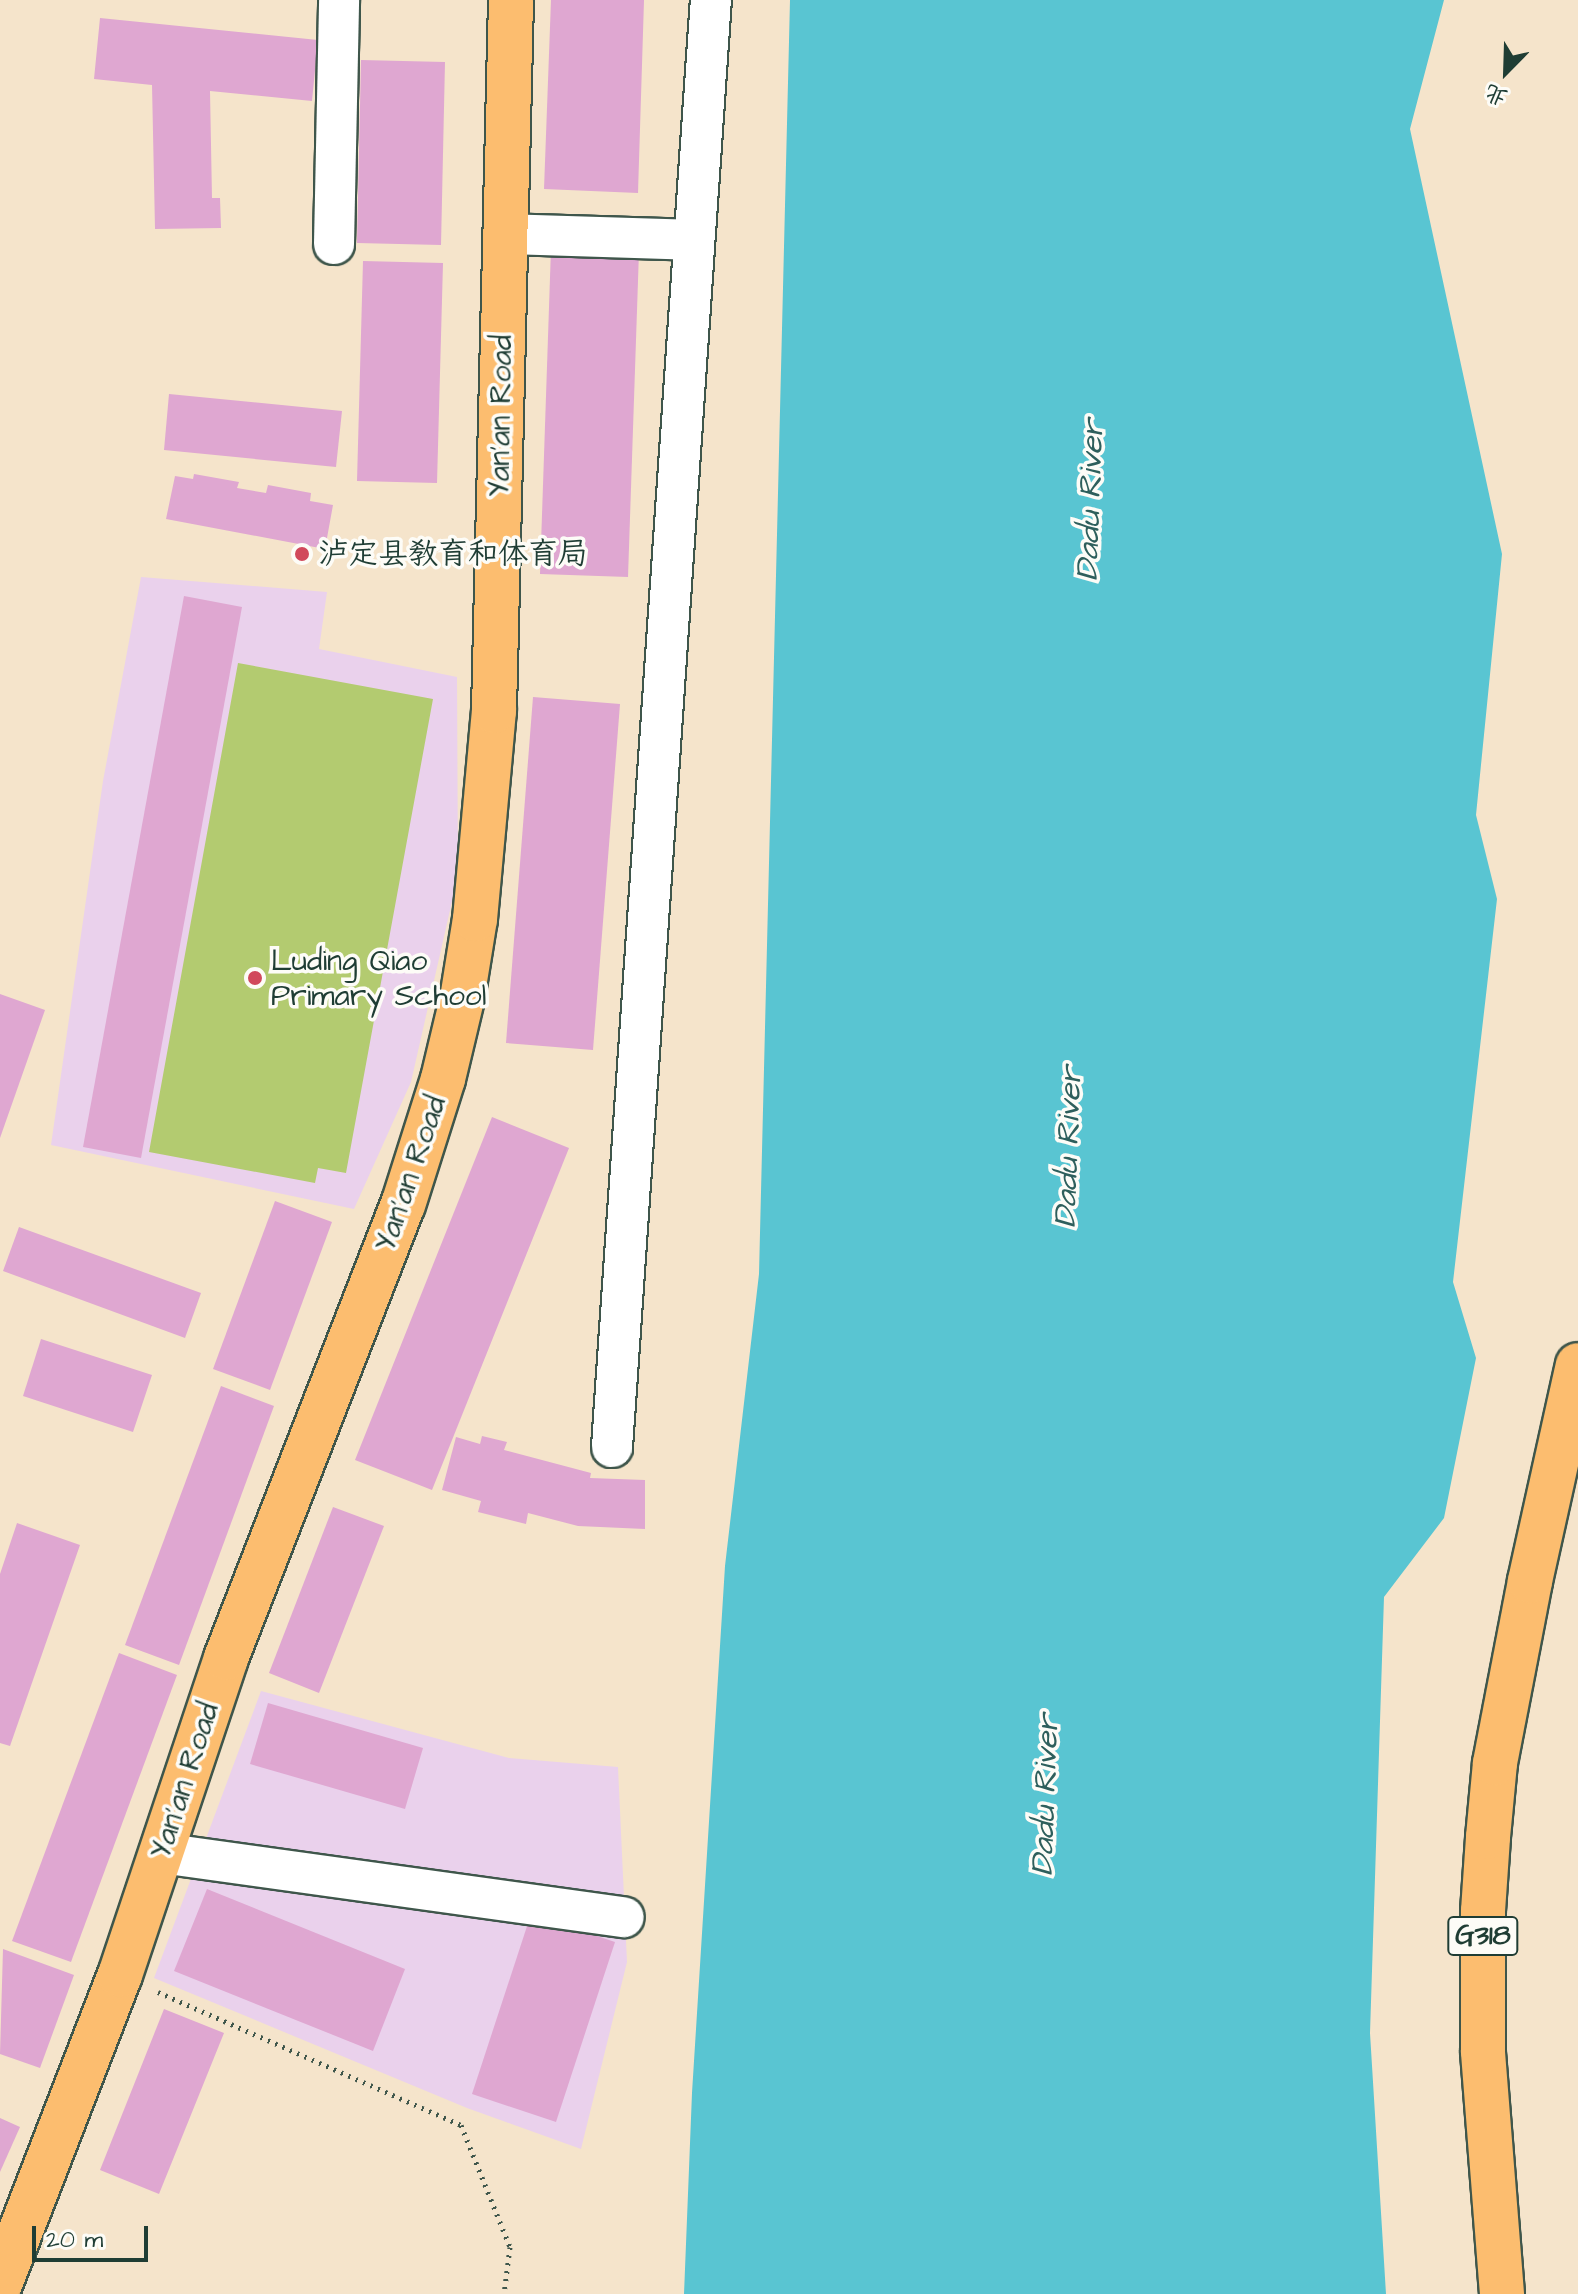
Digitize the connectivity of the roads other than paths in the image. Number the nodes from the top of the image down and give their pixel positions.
1 (339, 0) edge
2 (511, 0) edge
3 (711, 0) edge
4 (505, 234) junction
5 (694, 240) junction
6 (334, 244) dead end
7 (1578, 1365) edge
8 (612, 1447) dead end
9 (161, 1853) junction
10 (624, 1917) dead end
11 (0, 2284) edge
12 (1502, 2294) edge

1 - 6 street
2 - 4 main road, Yan'an Road
3 - 5 street
4 - 5 street
4 - 9 main road, Yan'an Road
5 - 8 street
7 - 12 main road, G318
9 - 10 street
9 - 11 main road, Yan'an Road

